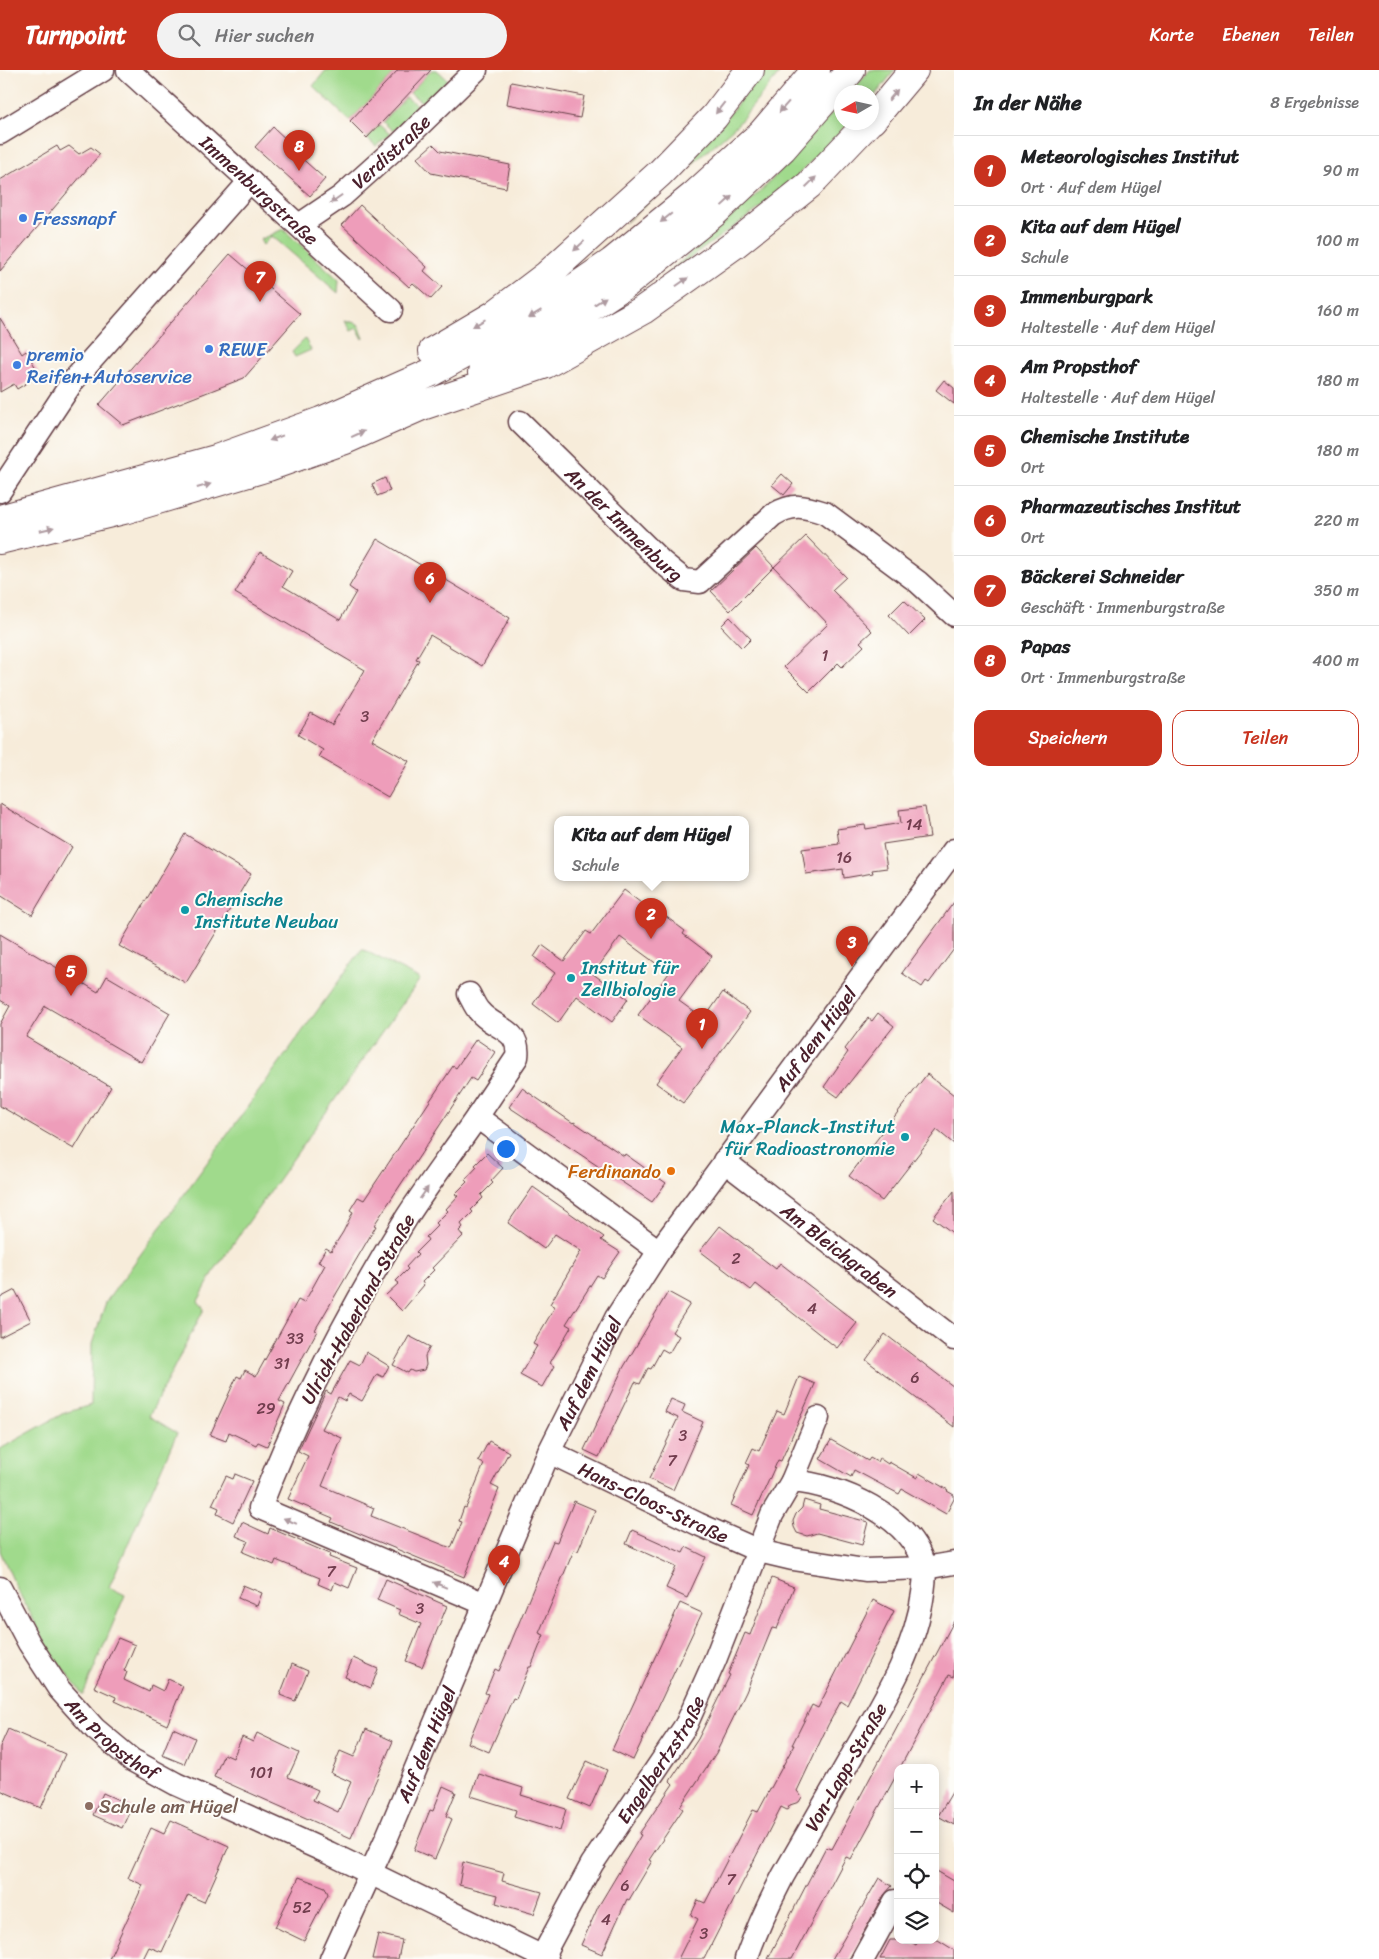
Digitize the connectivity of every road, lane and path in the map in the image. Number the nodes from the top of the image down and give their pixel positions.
1 (103, 70) edge
2 (128, 70) edge
3 (476, 70) edge
4 (750, 70) edge
5 (816, 70) edge
6 (851, 70) edge
7 (914, 70) edge
8 (879, 111) edge
9 (861, 130) edge
10 (0, 132) edge
11 (250, 181) junction
12 (299, 225) junction
13 (391, 310) dead end
14 (422, 406) junction
15 (321, 421) junction
16 (520, 422) dead end
17 (0, 491) edge
18 (2, 525) edge
19 (954, 615) edge
20 (954, 850) edge
21 (469, 994) dead end
22 (477, 1117) junction
23 (724, 1161) junction
24 (659, 1250) junction
25 (954, 1340) edge
26 (818, 1418) dead end
27 (548, 1452) junction
28 (792, 1481) junction
29 (759, 1551) junction
30 (954, 1564) edge
31 (925, 1568) junction
32 (485, 1604) junction
33 (3, 1605) edge
34 (371, 1875) junction
35 (894, 1903) edge
36 (544, 1958) edge
37 (331, 1959) edge
38 (746, 1959) edge
39 (863, 1959) edge

1 - 10 street
2 - 11 street, Immenburgstraße
3 -> 12 street, Verdistraße
4 -> 15 highway
5 -> 15 highway
14 -> 6 highway
8 -> 7 highway
14 -> 9 highway
11 - 12 street, Immenburgstraße
11 - 17 street
12 - 13 street, Immenburgstraße
18 -> 14 highway
15 -> 18 highway
16 - 19 street, An der Immenburg
20 - 23 street, Auf dem Hügel
21 - 22 street, Ulrich-Haberland-Straße
22 - 24 street
32 -> 22 street, Ulrich-Haberland-Straße
23 - 24 street, Auf dem Hügel
23 - 25 street, Am Bleichgraben
24 - 27 street, Auf dem Hügel
26 - 28 street
27 - 29 street, Hans-Cloos-Straße
27 - 32 street, Auf dem Hügel
28 - 29 street
28 - 31 street
29 - 31 street, Hans-Cloos-Straße
29 - 36 street, Engelbertzstraße
30 - 31 street, Hans-Cloos-Straße
31 - 38 street, Von-Lapp-Straße
32 - 34 street, Auf dem Hügel
33 - 34 street, Am Propsthof
34 - 36 street, Am Propsthof
34 - 37 street, Auf dem Hügel
35 - 39 street

